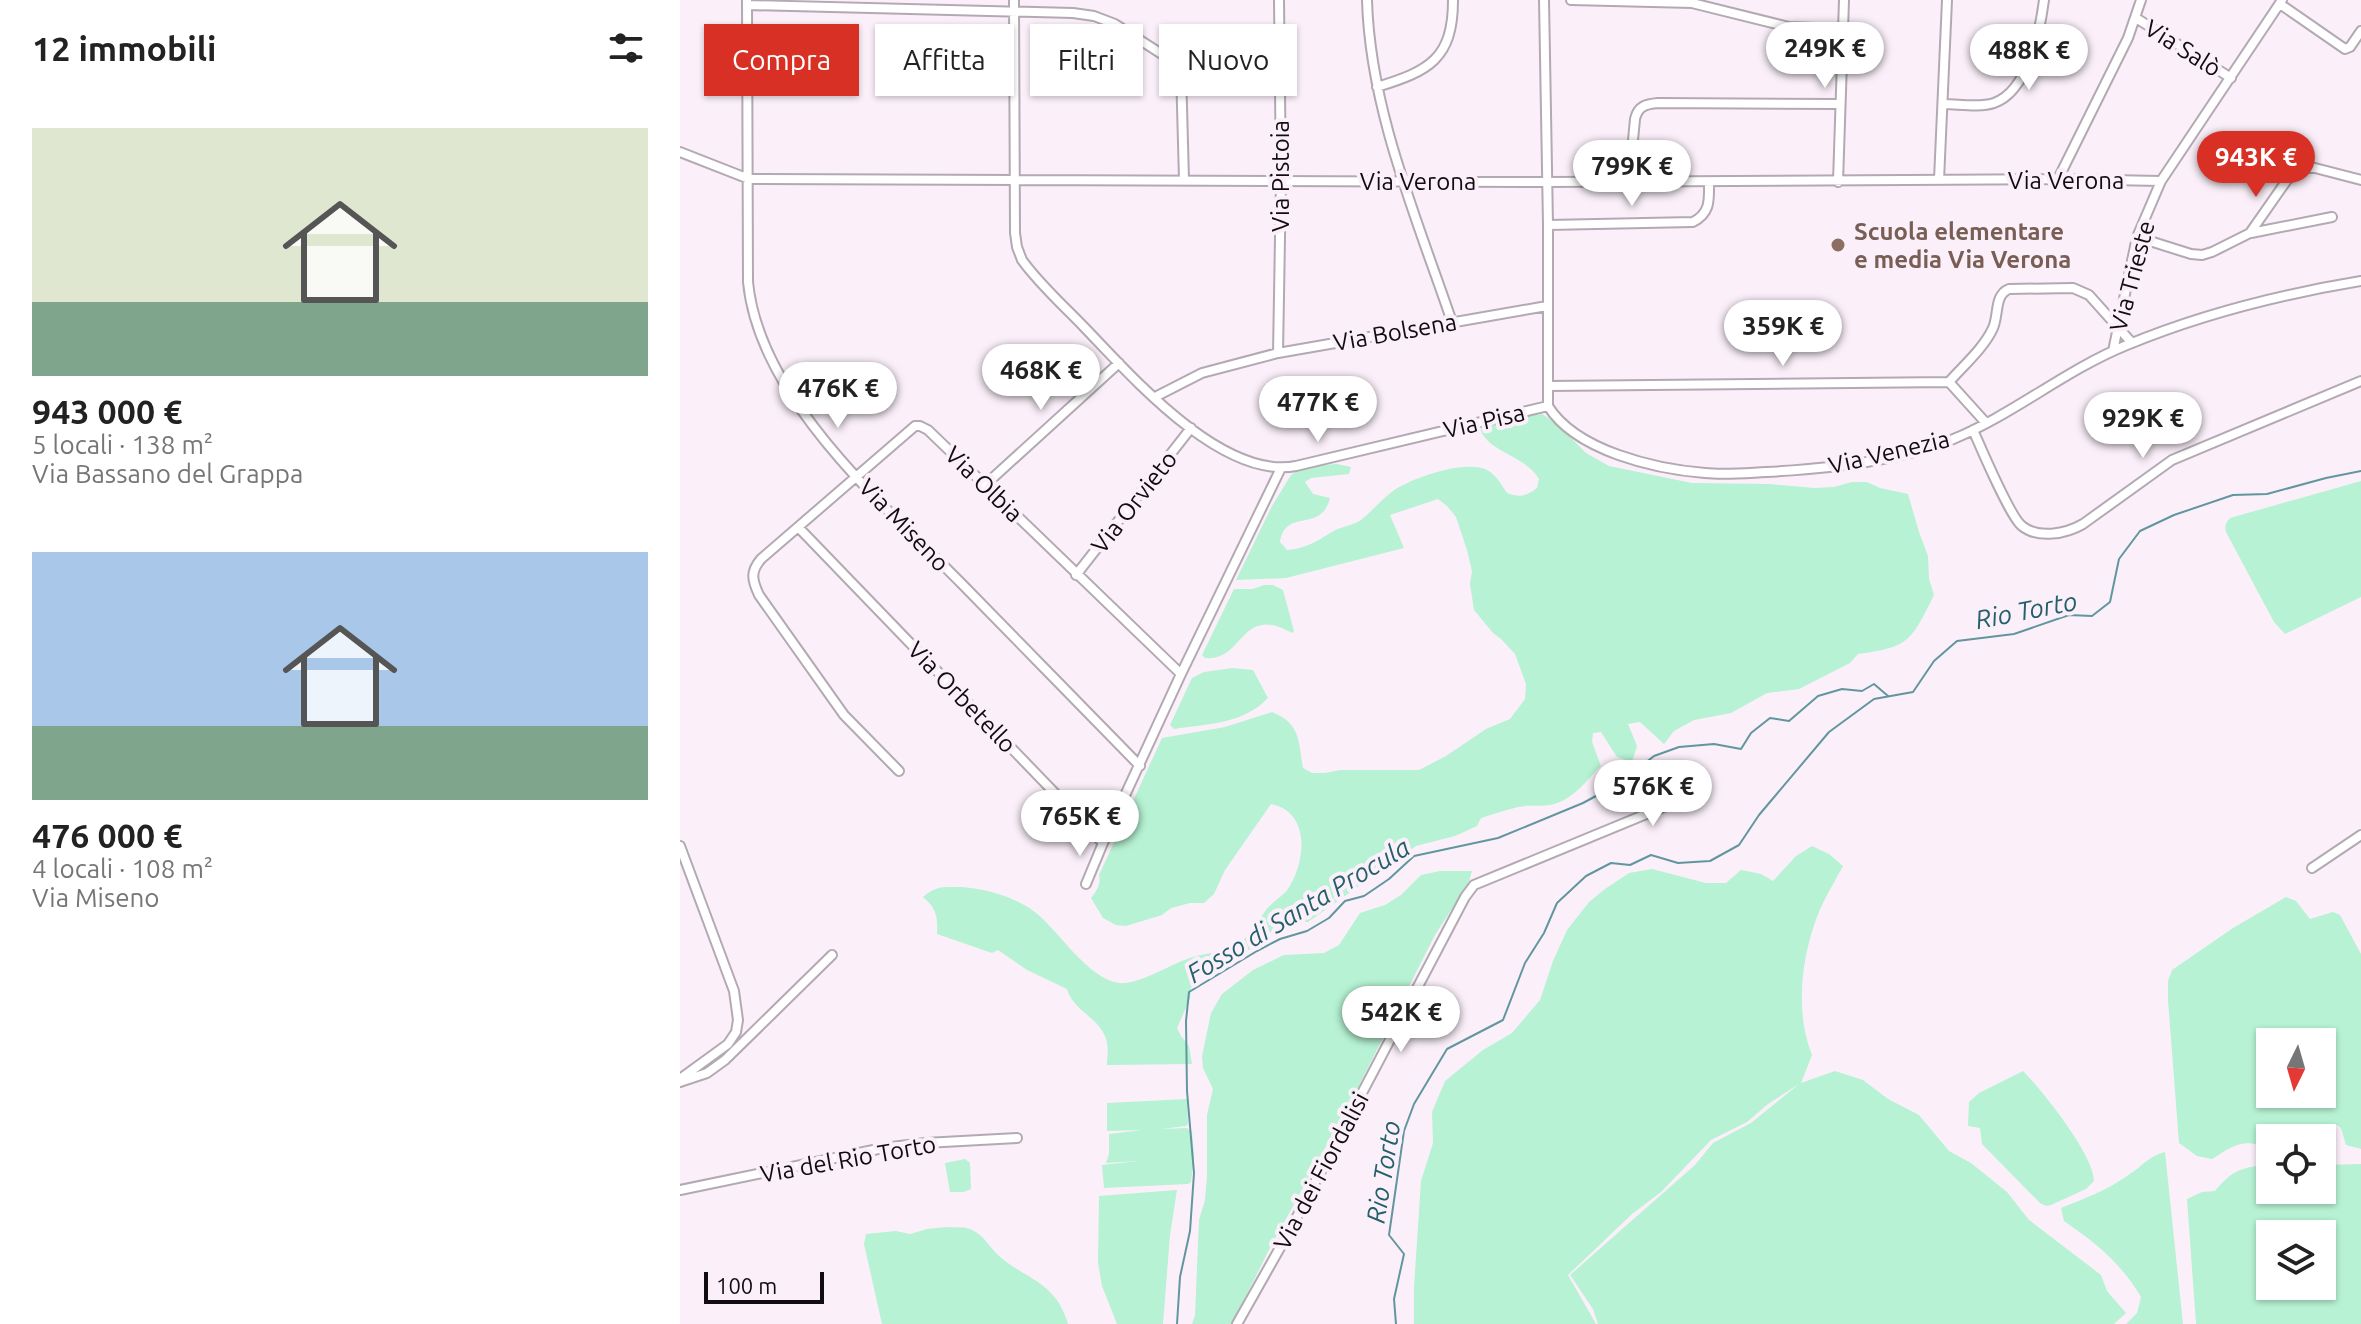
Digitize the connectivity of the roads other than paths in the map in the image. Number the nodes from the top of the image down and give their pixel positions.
1 (1014, 0) edge
2 (1279, 0) edge
3 (1367, 0) edge
4 (1453, 0) edge
5 (1544, 0) edge
6 (1571, 0) edge
7 (1634, 0) edge
8 (1737, 0) edge
9 (1844, 0) edge
10 (1947, 0) edge
11 (2044, 0) edge
12 (2141, 0) edge
13 (747, 2) edge
14 (2281, 2) edge
15 (1014, 12) junction
16 (1733, 12) junction
17 (2136, 18) junction
18 (1843, 29) junction
19 (2361, 31) edge
20 (2231, 78) junction
21 (1377, 87) junction
22 (1840, 104) junction
23 (1944, 104) junction
24 (680, 152) edge
25 (749, 179) junction
26 (2058, 179) junction
27 (1184, 180) junction
28 (1281, 180) junction
29 (1939, 180) junction
30 (2361, 180) edge
31 (1013, 181) junction
32 (1404, 181) junction
33 (2161, 181) junction
34 (1547, 182) junction
35 (1629, 182) junction
36 (1709, 182) junction
37 (1838, 182) junction
38 (2332, 217) dead end
39 (1548, 225) junction
40 (2250, 233) junction
41 (2137, 237) junction
42 (2361, 281) edge
43 (1547, 306) junction
44 (1452, 322) junction
45 (2117, 327) junction
46 (2132, 343) junction
47 (2113, 351) junction
48 (1278, 353) junction
49 (1119, 363) junction
50 (2361, 381) edge
51 (1949, 382) junction
52 (1548, 386) junction
53 (1155, 397) junction
54 (1548, 406) junction
55 (1986, 423) junction
56 (1191, 428) junction
57 (1973, 430) junction
58 (1281, 468) junction
59 (857, 477) junction
60 (985, 485) junction
61 (799, 528) junction
62 (1076, 575) junction
63 (1181, 674) junction
64 (1140, 766) junction
65 (899, 771) dead end
66 (1690, 796) dead end
67 (2361, 835) edge
68 (1103, 843) junction
69 (680, 846) edge
70 (2312, 868) dead end
71 (1086, 884) dead end
72 (832, 955) dead end
73 (680, 1080) edge
74 (1017, 1138) dead end
75 (680, 1190) edge
76 (1237, 1324) edge

1 - 15 street, Via Pisa
2 - 28 street, Via Pistoia
3 - 21 street
4 - 21 street
5 - 34 street, Via Pisa
6 - 7 street
7 - 16 street
8 - 16 street
9 - 18 street
10 - 23 street
11 - 23 street
12 - 17 street
13 - 15 street
13 - 25 street, Via Miseno
14 - 19 street
14 - 20 street, Via Trieste
15 - 27 street
15 - 31 street, Via Pisa
16 - 18 street
17 - 20 street, Via Salò
17 - 26 street
18 - 22 street
20 - 33 street, Via Trieste
21 - 32 street
22 - 35 street
22 - 37 street
23 - 29 street
24 - 25 street, Via Verona
25 - 31 street, Via Verona
25 - 59 street, Via Miseno
26 - 29 street, Via Verona
26 - 33 street, Via Verona
27 - 28 street, Via Verona
27 - 31 street, Via Verona
28 - 32 street, Via Verona
28 - 48 street, Via Pistoia
29 - 37 street, Via Verona
30 - 40 street
31 - 49 street, Via Pisa
32 - 34 street, Via Verona
32 - 44 street
33 - 41 street, Via Trieste
34 - 35 street, Via Verona
34 - 39 street, Via Pisa
35 - 36 street, Via Verona
36 - 37 street, Via Verona
36 - 39 street
38 - 40 street
39 - 43 street, Via Pisa
40 - 41 street
41 - 45 street, Via Trieste
42 - 46 street, Via Venezia
43 - 44 street, Via Bolsena
43 - 52 street, Via Pisa
44 - 48 street, Via Bolsena
45 - 46 street
45 - 47 street, Via Trieste
45 - 51 street
46 - 47 street, Via Venezia
47 - 55 street, Via Venezia
48 - 53 street, Via Bolsena
49 - 53 street, Via Pisa
49 - 60 street
50 - 57 street
51 - 52 street
51 - 55 street
52 - 54 street, Via Pisa
53 - 56 street, Via Pisa
54 - 57 street, Via Venezia
54 - 58 street, Via Pisa
55 - 57 street, Via Venezia
56 - 58 street, Via Pisa
56 - 62 street, Via Orvieto
58 - 63 street
59 - 60 street, Via Olbia
59 - 61 street, Via Olbia
59 - 64 street, Via Miseno
60 - 62 street, Via Olbia
61 - 65 street, Via Olbia
61 - 68 street, Via Orbetello
62 - 63 street, Via Olbia
63 - 64 street
64 - 68 street
66 - 76 street, Via dei Fiordalisi
67 - 70 street
68 - 71 street
69 - 73 street
72 - 73 street
74 - 75 street, Via del Rio Torto

